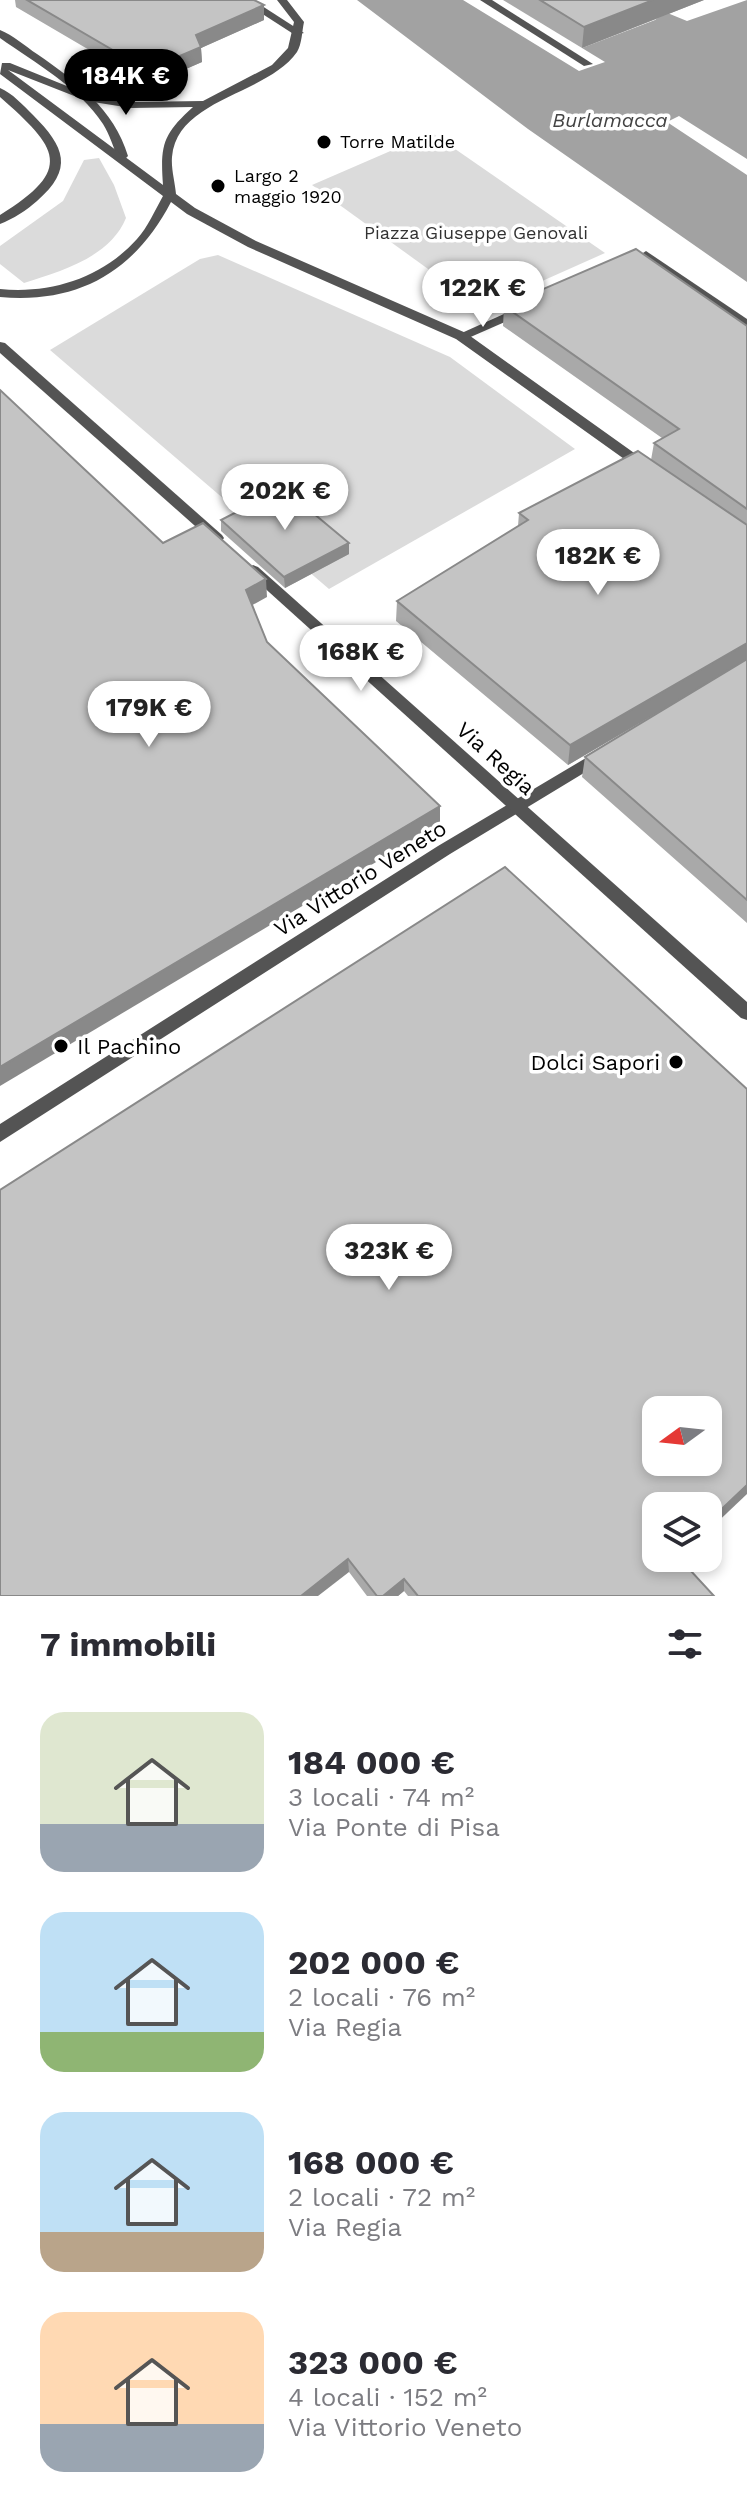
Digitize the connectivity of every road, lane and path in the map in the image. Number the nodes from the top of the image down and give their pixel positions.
1 (246, 0) edge
2 (282, 0) edge
3 (485, 0) edge
4 (0, 33) edge
5 (299, 33) junction
6 (588, 64) dead end
7 (0, 66) edge
8 (0, 91) edge
9 (87, 98) junction
10 (201, 104) junction
11 (122, 156) junction
12 (170, 194) junction
13 (0, 220) edge
14 (632, 261) edge
15 (0, 293) edge
16 (532, 305) edge
17 (747, 325) edge
18 (461, 336) junction
19 (0, 346) edge
20 (662, 479) edge
21 (616, 745) edge
22 (517, 805) junction
23 (747, 1013) edge
24 (0, 1134) edge

1 - 5 street
2 - 5 street
3 - 6 street
4 - 9 street
5 - 10 street
7 - 9 street
7 - 11 street
8 - 13 street
9 - 10 street
9 - 11 street
10 - 12 street
11 - 12 street
12 - 15 street
12 - 18 street
14 - 17 street
16 - 18 street
18 - 20 street
19 - 22 street, Via Regia
21 - 22 street, Via Vittorio Veneto
22 - 23 street, Via Regia
22 - 24 street, Via Vittorio Veneto

